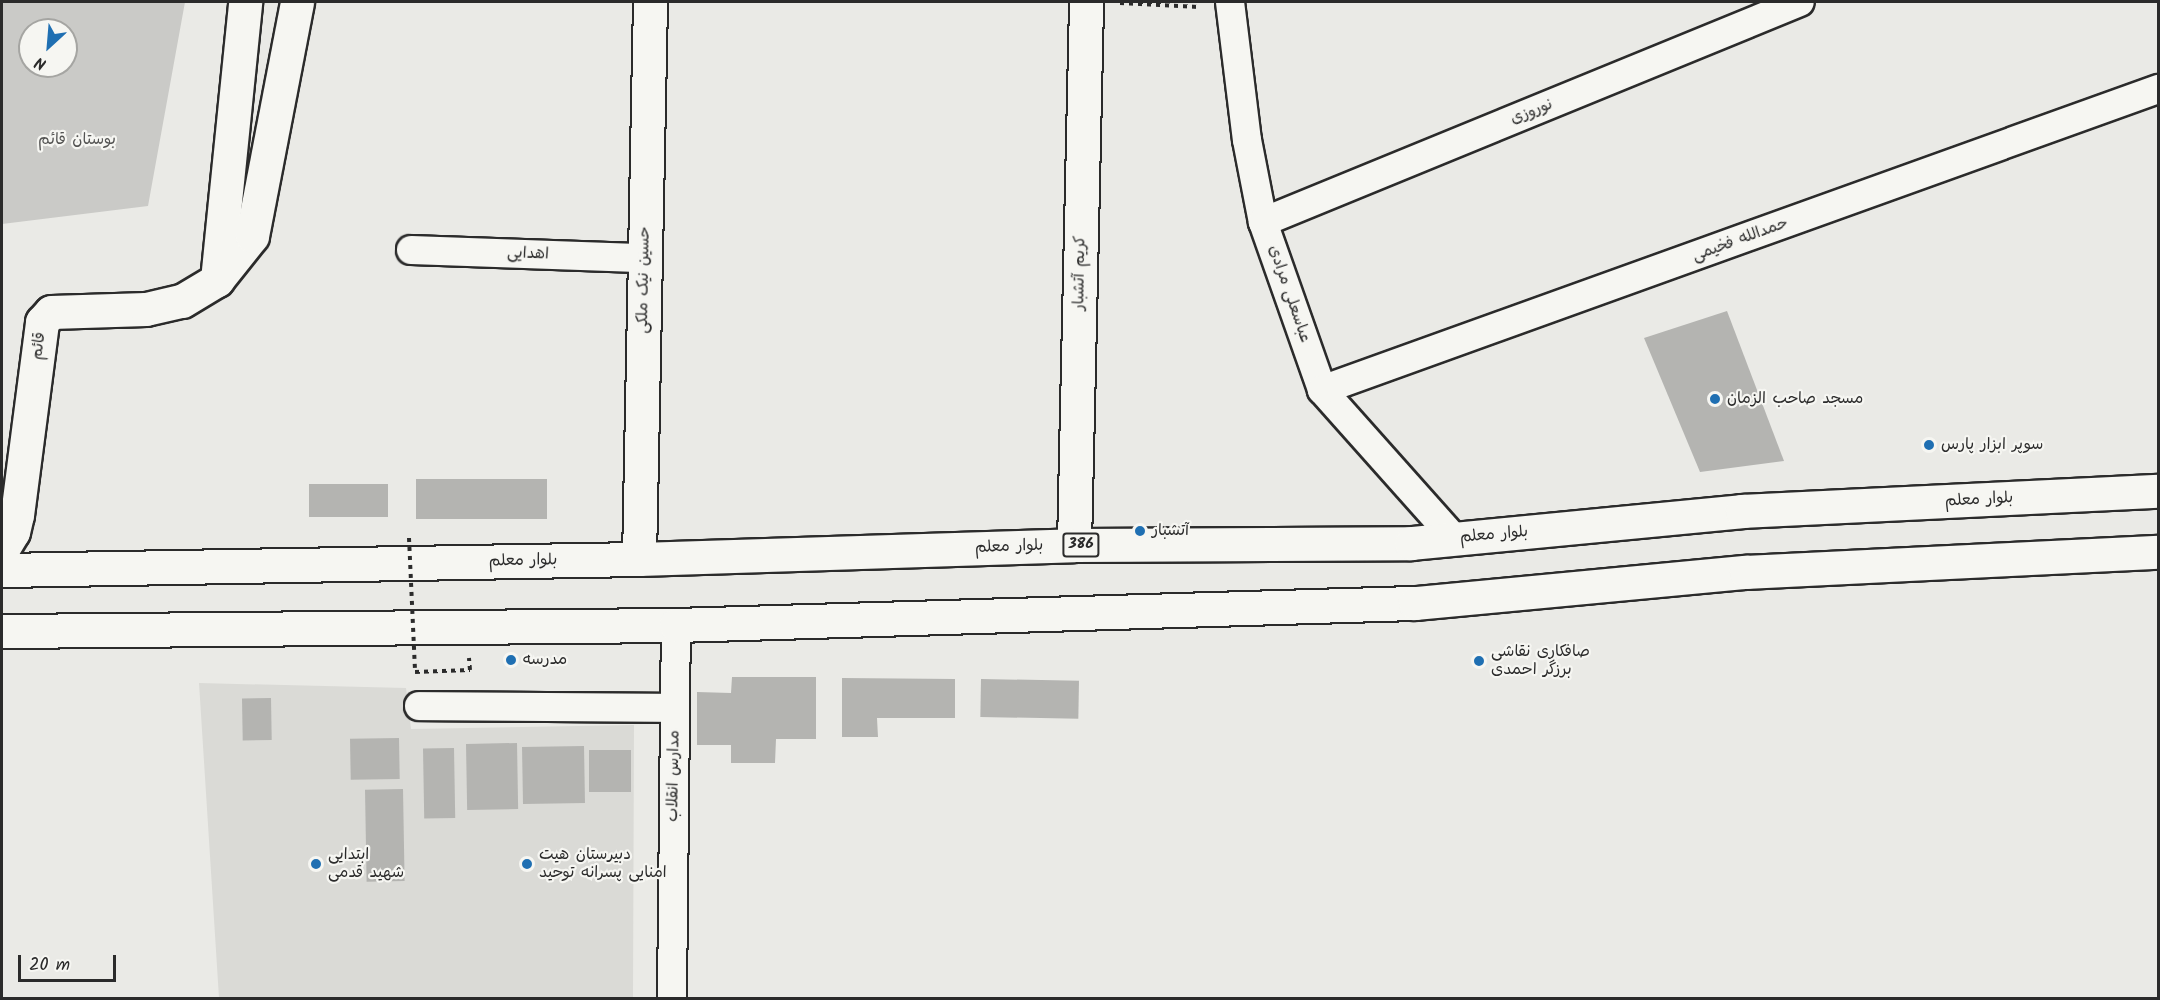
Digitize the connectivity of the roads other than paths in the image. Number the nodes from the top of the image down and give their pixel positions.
1 (245, 2) edge
2 (297, 2) edge
3 (650, 2) edge
4 (1086, 2) edge
5 (1800, 2) edge
6 (1235, 4) edge
7 (2158, 89) edge
8 (1263, 222) junction
9 (411, 250) dead end
10 (645, 258) junction
11 (217, 280) junction
12 (1322, 390) junction
13 (2158, 491) edge
14 (1454, 538) junction
15 (1074, 545) junction
16 (2, 550) edge
17 (2158, 552) edge
18 (639, 559) junction
19 (2, 570) edge
20 (676, 625) junction
21 (2, 631) edge
22 (419, 706) dead end
23 (675, 708) junction
24 (672, 999) edge

1 - 11 main road
2 - 11 main road, قائم
3 - 10 main road, حسین نیک ملکی
4 - 15 main road, کریم آتشبار
5 - 8 street, نوروزی
6 - 8 street, عباسعلی مرادی
7 - 12 street, حمدالله فخیمی
8 - 12 street, عباسعلی مرادی
9 - 10 street, اهدایی
10 - 18 main road, حسین نیک ملکی
11 - 16 main road, قائم
12 - 14 street, عباسعلی مرادی
13 - 14 main road, بلوار معلم / 386
14 - 15 main road, بلوار معلم / 386
15 - 18 main road, بلوار معلم / 386
17 - 20 main road
18 - 19 main road, بلوار معلم / 386
20 - 21 main road
20 - 23 street, مدارس انقلاب
22 - 23 street
23 - 24 street, مدارس انقلاب

